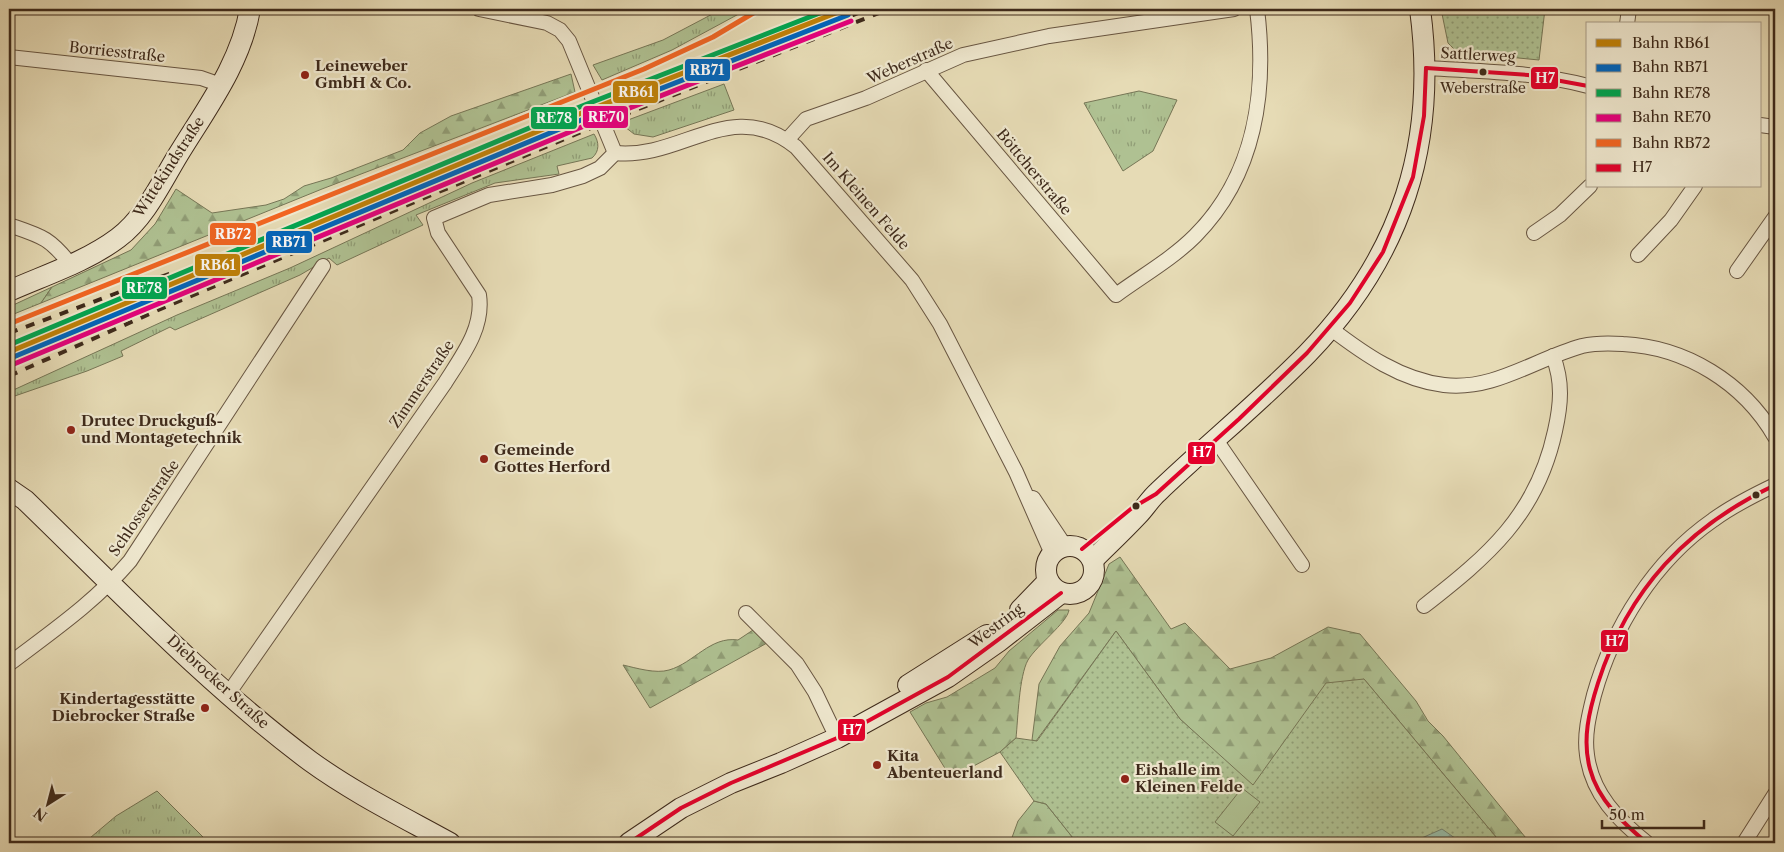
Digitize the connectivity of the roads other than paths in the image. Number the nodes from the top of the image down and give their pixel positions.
1 (250, 9) edge
2 (479, 9) edge
3 (1234, 9) edge
4 (1257, 9) edge
5 (1420, 9) edge
6 (1629, 9) edge
7 (1627, 22) edge
8 (9, 57) edge
9 (1426, 68) junction
10 (926, 70) junction
11 (221, 85) junction
12 (1586, 86) edge
13 (1762, 125) edge
14 (1775, 127) edge
15 (787, 140) junction
16 (616, 153) junction
17 (1588, 188) edge
18 (1694, 188) edge
19 (1775, 217) edge
20 (9, 225) edge
21 (1534, 233) dead end
22 (1638, 255) dead end
23 (70, 264) junction
24 (323, 266) dead end
25 (1736, 271) dead end
26 (9, 291) edge
27 (1330, 328) junction
28 (1553, 356) junction
29 (1775, 437) edge
30 (1216, 440) junction
31 (1775, 485) edge
32 (9, 489) edge
33 (1073, 553) junction
34 (1302, 565) dead end
35 (111, 583) junction
36 (1055, 587) junction
37 (1424, 606) dead end
38 (746, 613) dead end
39 (9, 664) edge
40 (228, 694) junction
41 (834, 732) junction
42 (1775, 794) edge
43 (631, 842) edge
44 (450, 843) edge
45 (1647, 843) edge
46 (1744, 843) edge

1 - 11 street, Wittekindstraße
2 - 16 street
3 - 10 street, Weberstraße
4 - 10 street, Böttcherstraße
5 - 9 street
6 - 7 street
8 - 11 street, Borriesstraße
9 - 12 street, Sattlerweg
9 - 27 street
10 - 15 street, Weberstraße
11 - 23 street, Wittekindstraße
13 - 14 street
15 - 16 street
15 - 33 street, Im Kleinen Felde
16 - 40 street, Zimmerstraße
17 - 21 street
18 - 22 street
19 - 25 street
20 - 23 street
23 - 26 street, Wittekindstraße
24 - 35 street, Schlosserstraße
27 - 28 street
27 - 30 street
28 - 29 street
28 - 37 street
30 - 33 street
30 - 34 street
31 - 45 street
32 - 35 street, Diebrocker Straße
33 - 36 street
33 - 36 street
35 - 39 street, Schlosserstraße
35 - 40 street, Diebrocker Straße
36 - 41 street, Westring
38 - 41 street
40 - 44 street, Diebrocker Straße
41 - 43 street, Westring
42 - 46 street

